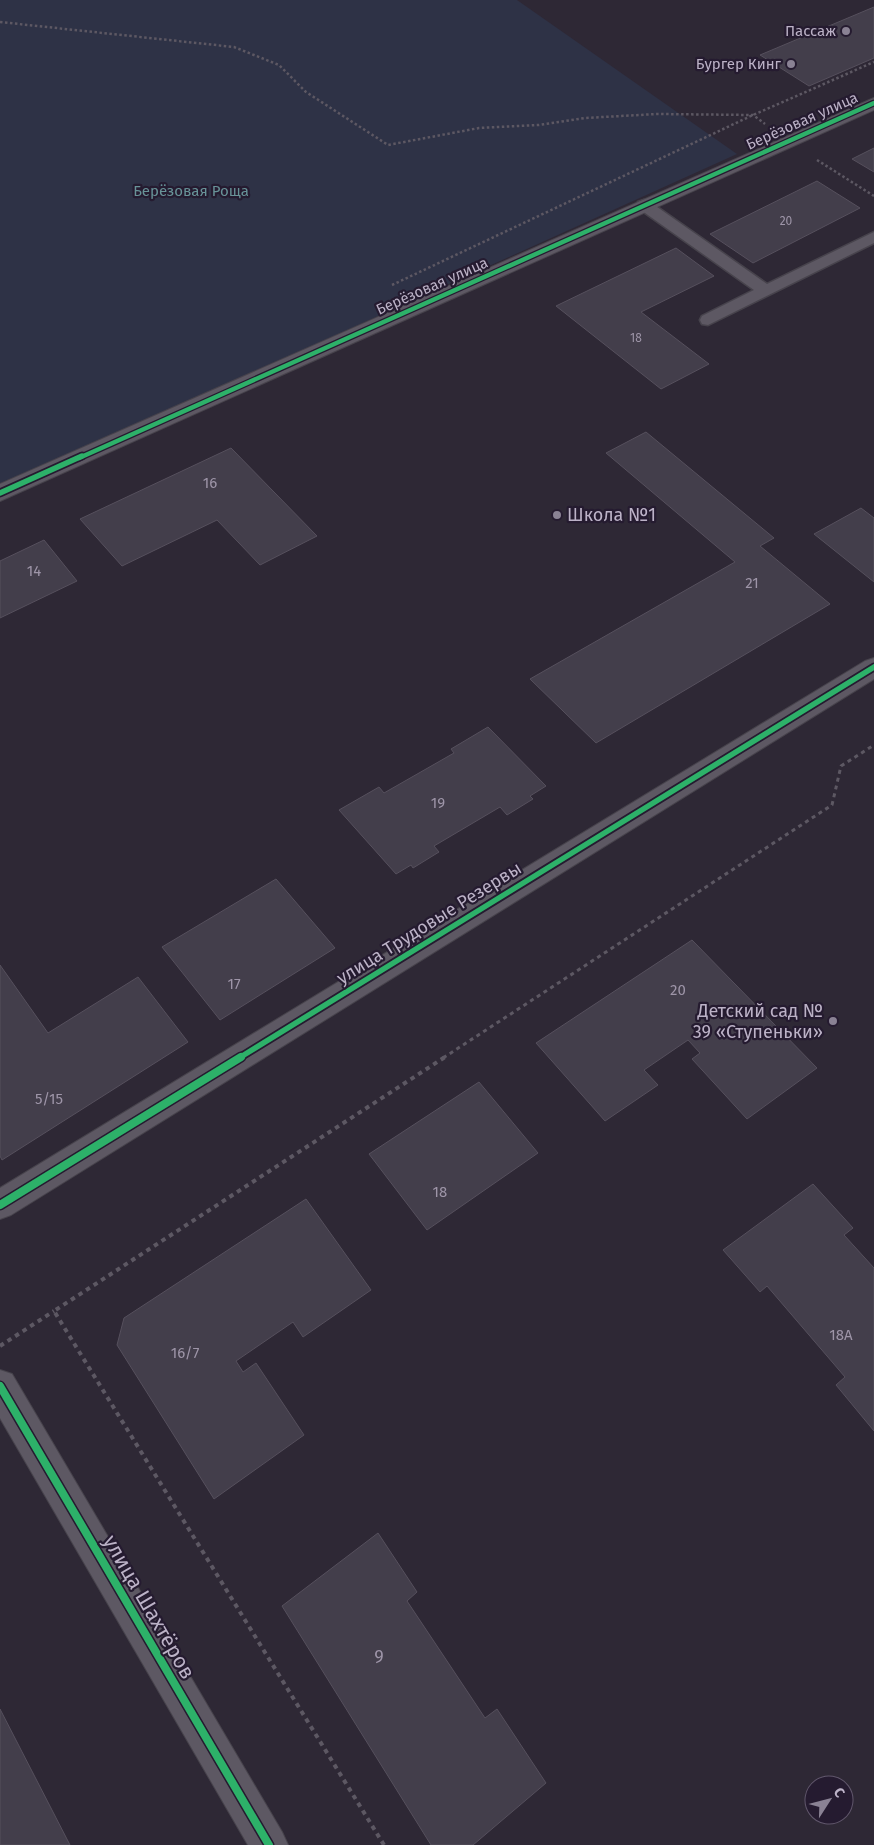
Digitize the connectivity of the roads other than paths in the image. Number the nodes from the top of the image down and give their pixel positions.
1 (874, 103) edge
2 (644, 206) junction
3 (874, 237) edge
4 (766, 291) junction
5 (708, 320) dead end
6 (0, 493) edge
7 (874, 667) edge
8 (0, 1205) edge
9 (0, 1386) edge
10 (270, 1845) edge

1 - 2 street, Берёзовая улица
2 - 4 lane
2 - 6 street, Берёзовая улица
3 - 4 lane
4 - 5 lane
7 - 8 street, улица Трудовые Резервы
9 - 10 street, улица Шахтёров

